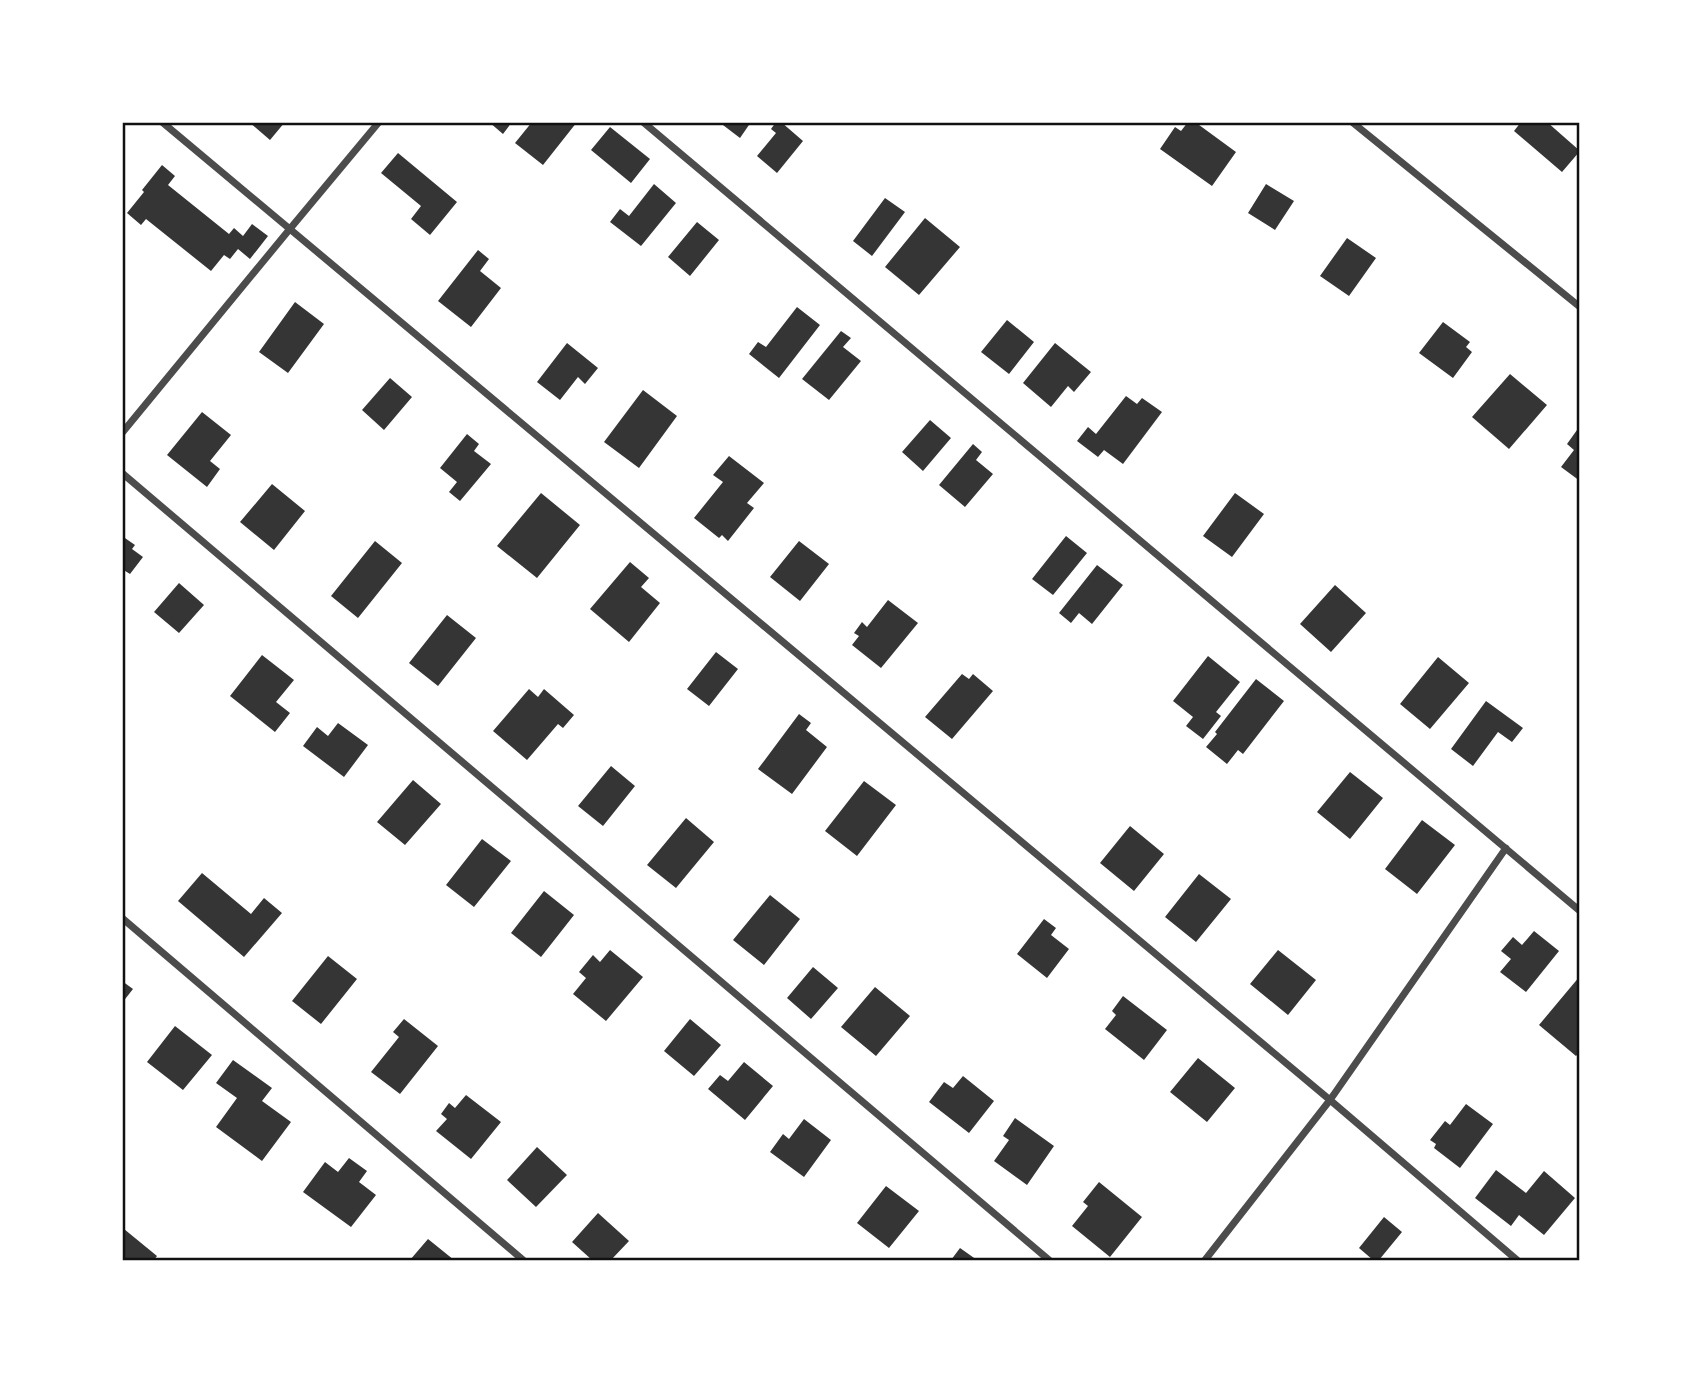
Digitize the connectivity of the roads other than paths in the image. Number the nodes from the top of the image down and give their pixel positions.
1 (162, 122) edge
2 (379, 122) edge
3 (643, 122) edge
4 (1352, 122) edge
5 (289, 230) junction
6 (1580, 307) edge
7 (122, 433) edge
8 (122, 473) edge
9 (1506, 848) junction
10 (1580, 911) edge
11 (122, 918) edge
12 (1330, 1100) junction
13 (523, 1261) edge
14 (1049, 1261) edge
15 (1205, 1261) edge
16 (1517, 1261) edge

1 - 5 street
2 - 5 street
3 - 9 street
4 - 6 street
5 - 7 street
5 - 12 street
8 - 14 street
9 - 10 street
9 - 12 street
11 - 13 street
12 - 15 street
12 - 16 street

